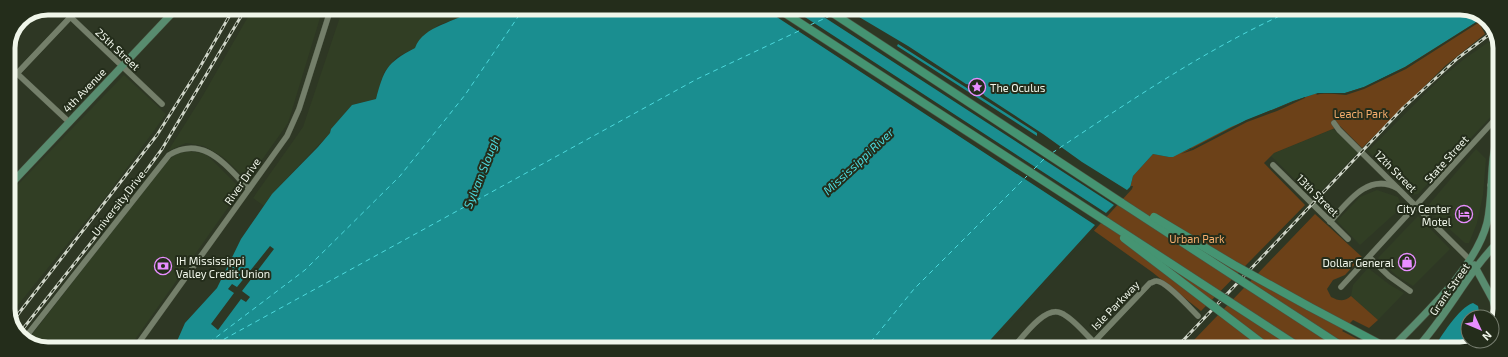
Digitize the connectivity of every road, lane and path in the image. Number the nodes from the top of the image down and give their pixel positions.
1 (170, 15) edge
2 (329, 15) edge
3 (788, 15) edge
4 (836, 15) edge
5 (70, 17) joint
6 (122, 66) junction
7 (17, 74) joint
8 (162, 104) dead end
9 (69, 122) junction
10 (1493, 122) edge
11 (1334, 123) dead end
12 (1493, 154) edge
13 (1273, 165) dead end
14 (1382, 171) junction
15 (15, 180) edge
16 (1375, 184) junction
17 (1490, 185) junction
18 (1493, 185) edge
19 (1398, 188) junction
20 (249, 189) junction
21 (1122, 202) junction
22 (1416, 206) junction
23 (1107, 222) junction
24 (1330, 222) junction
25 (1348, 239) dead end
26 (1493, 248) edge
27 (1369, 257) junction
28 (1470, 260) junction
29 (1476, 268) junction
30 (1342, 287) dead end
31 (1410, 291) dead end
32 (1493, 300) edge
33 (1198, 316) dead end
34 (27, 335) edge
35 (139, 342) edge
36 (1018, 342) edge
37 (1094, 342) edge
38 (1094, 342) edge
39 (1261, 342) edge
40 (1291, 342) edge
41 (1335, 342) edge
42 (1377, 342) edge
43 (1397, 342) edge
44 (1422, 342) edge

1 - 6 main road, 4th Avenue
2 - 20 street, River Drive
3 - 23 highway
4 - 21 highway
5 - 6 street, 25th Street
5 - 7 street
6 - 8 street, 25th Street
6 - 9 main road, 4th Avenue
7 - 9 street
9 - 15 main road, 4th Avenue
10 - 22 street, State Street
11 - 14 street, 12th Street
12 - 17 main road, Grant Street
13 - 24 street, 13th Street
14 - 16 street
14 - 19 street, 12th Street
16 - 19 street
16 - 24 street
17 - 18 street
17 - 28 main road, Grant Street
19 - 22 street, 12th Street
20 - 34 street, University Drive
20 - 35 street, River Drive
21 - 41 highway, bridge
21 - 42 highway, bridge
22 - 27 street, State Street
22 - 28 street, 12th Street
23 - 39 highway, bridge
23 - 40 highway, bridge
24 - 25 street, 13th Street
26 - 29 main road, Grant Street
27 - 30 street, State Street
27 - 31 street
28 - 29 main road, 12th Street
28 - 43 main road, Grant Street
29 - 32 main road, 12th Street
29 - 44 main road, Grant Street
33 - 37 street, Isle Parkway
36 - 38 street, Isle Parkway

